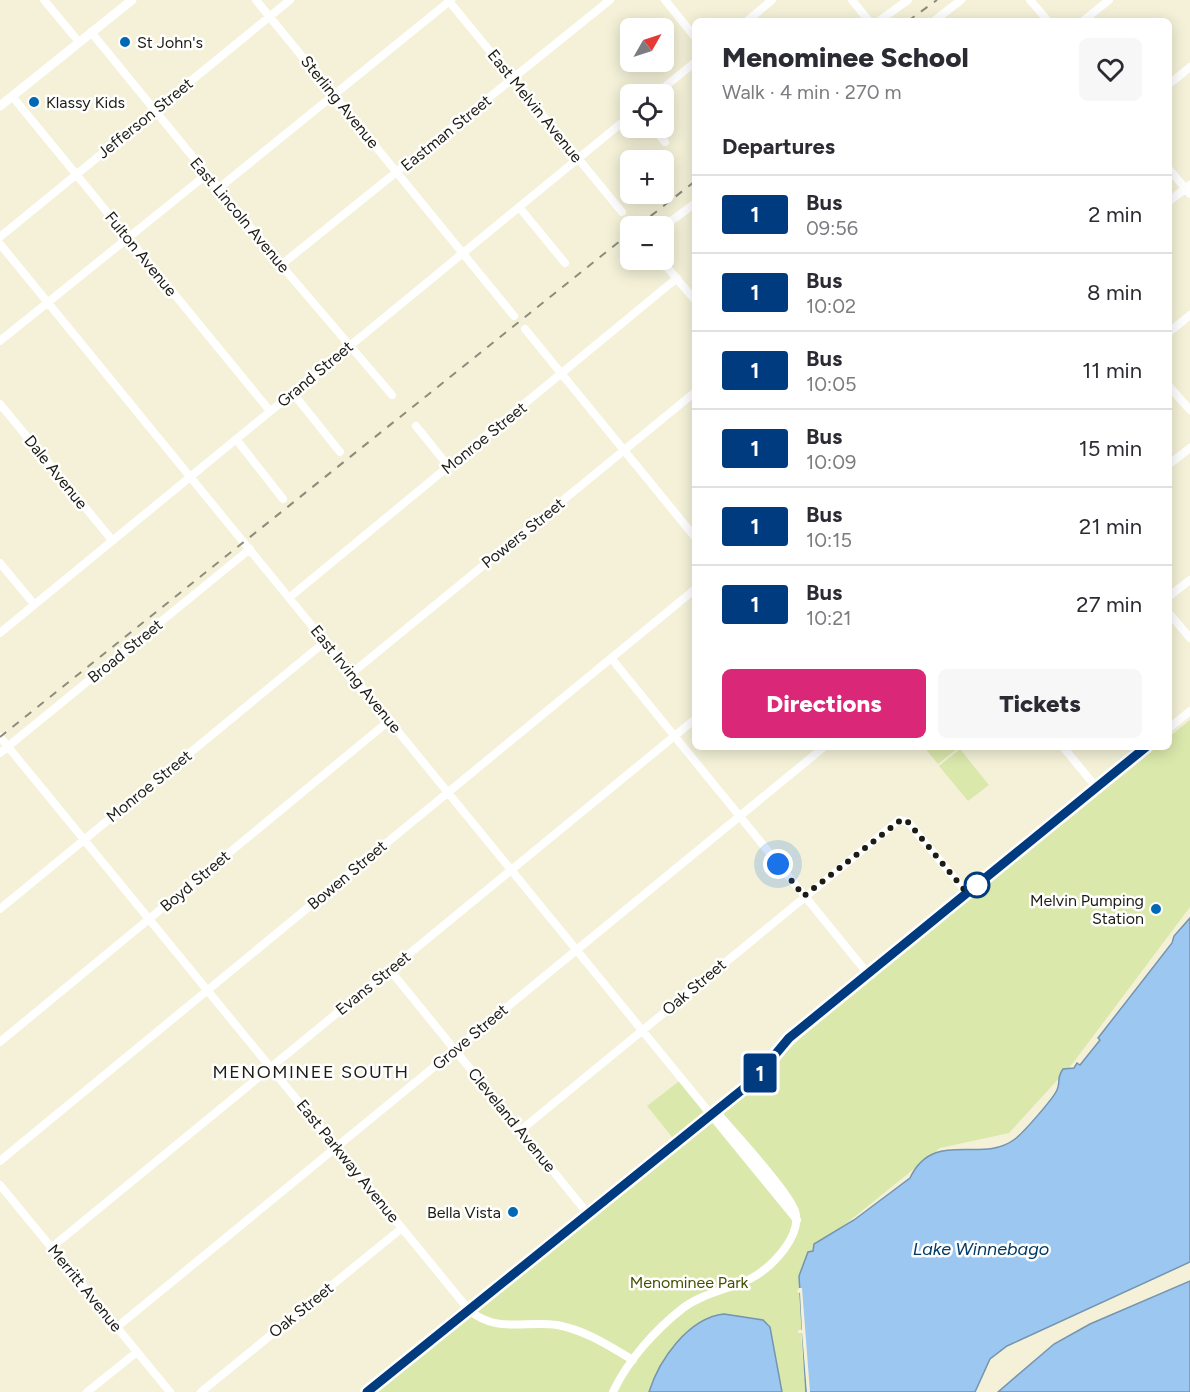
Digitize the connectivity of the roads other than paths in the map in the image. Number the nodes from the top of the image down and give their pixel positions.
1 (44, 0) edge
2 (132, 0) edge
3 (256, 0) edge
4 (290, 0) edge
5 (450, 0) edge
6 (610, 0) edge
7 (665, 0) edge
8 (772, 0) edge
9 (852, 0) edge
10 (908, 0) edge
11 (961, 0) edge
12 (1030, 0) edge
13 (1109, 0) edge
14 (270, 16) junction
15 (751, 18) edge
16 (867, 18) edge
17 (883, 18) edge
18 (938, 18) edge
19 (1045, 18) edge
20 (1087, 18) edge
21 (92, 32) junction
22 (692, 34) edge
23 (79, 42) junction
24 (692, 65) edge
25 (1190, 67) edge
26 (512, 79) junction
27 (1172, 82) edge
28 (668, 84) edge
29 (333, 94) junction
30 (12, 96) junction
31 (0, 106) edge
32 (154, 111) junction
33 (620, 124) edge
34 (662, 138) edge
35 (665, 142) dead end
36 (578, 159) junction
37 (397, 172) junction
38 (1172, 172) edge
39 (76, 174) junction
40 (206, 175) junction
41 (219, 188) junction
42 (1188, 189) edge
43 (1172, 199) edge
44 (692, 205) edge
45 (519, 207) junction
46 (622, 213) dead end
47 (674, 219) edge
48 (0, 237) edge
49 (128, 238) junction
50 (0, 244) edge
51 (462, 253) junction
52 (565, 263) dead end
53 (281, 266) junction
54 (670, 270) edge
55 (677, 278) junction
56 (692, 297) edge
57 (48, 302) junction
58 (514, 315) dead end
59 (1190, 315) edge
60 (525, 329) dead end
61 (1172, 330) edge
62 (0, 341) edge
63 (349, 346) junction
64 (562, 374) junction
65 (1172, 390) edge
66 (292, 392) junction
67 (392, 395) dead end
68 (692, 395) edge
69 (0, 404) edge
70 (1190, 410) edge
71 (270, 411) junction
72 (416, 426) dead end
73 (236, 439) junction
74 (1190, 448) edge
75 (624, 450) junction
76 (340, 452) dead end
77 (1172, 462) edge
78 (449, 467) junction
79 (191, 477) junction
80 (283, 499) dead end
81 (692, 534) edge
82 (112, 540) junction
83 (250, 549) junction
84 (0, 563) edge
85 (1190, 580) edge
86 (692, 592) edge
87 (1172, 594) edge
88 (290, 597) junction
89 (34, 604) junction
90 (1172, 617) edge
91 (0, 633) edge
92 (1190, 638) edge
93 (326, 641) junction
94 (611, 658) junction
95 (352, 673) junction
96 (1190, 711) edge
97 (390, 720) junction
98 (692, 722) edge
99 (1172, 726) edge
100 (675, 736) junction
101 (0, 737) edge
102 (8, 746) junction
103 (820, 750) edge
104 (1065, 750) edge
105 (1142, 750) edge
106 (0, 753) edge
107 (1096, 788) junction
108 (448, 791) junction
109 (739, 816) junction
110 (84, 840) junction
111 (513, 869) junction
112 (967, 893) junction
113 (804, 896) junction
114 (0, 909) edge
115 (149, 919) junction
116 (577, 948) junction
117 (390, 970) junction
118 (868, 974) junction
119 (208, 989) junction
120 (643, 1029) junction
121 (0, 1042) edge
122 (454, 1050) junction
123 (272, 1066) junction
124 (713, 1114) junction
125 (520, 1130) junction
126 (336, 1147) junction
127 (0, 1161) edge
128 (0, 1185) edge
129 (588, 1214) junction
130 (402, 1227) junction
131 (52, 1246) junction
132 (469, 1310) junction
133 (117, 1327) junction
134 (137, 1352) junction
135 (633, 1360) junction
136 (87, 1392) edge
137 (170, 1392) edge
138 (201, 1392) edge
139 (367, 1392) edge
140 (613, 1392) edge

1 - 23 street
2 - 21 main road
3 - 14 street, Sterling Avenue
4 - 14 street, Jefferson Street
5 - 26 street, East Melvin Avenue
5 - 29 street
6 - 26 street, Eastman Street
7 - 22 street
8 - 15 street
9 - 16 street
10 - 17 street
11 - 18 street
12 - 19 street
13 - 20 street
14 - 29 street, Sterling Avenue
14 - 32 street, Jefferson Street
21 - 23 main road
21 - 32 street, East Lincoln Avenue
23 - 30 main road
24 - 28 street
25 - 27 street
26 - 36 street, East Melvin Avenue
26 - 37 street, Eastman Street
29 - 37 street, Sterling Avenue
29 - 41 street
30 - 31 main road
30 - 39 street, Fulton Avenue
32 - 39 street, Jefferson Street
32 - 40 street, East Lincoln Avenue
33 - 36 street, Grand Street
34 - 35 street
36 - 45 street, Grand Street
36 - 46 street, East Melvin Avenue
37 - 51 street, Sterling Avenue
37 - 53 street, Eastman Street
38 - 42 street
39 - 48 street, Jefferson Street
39 - 49 street, Fulton Avenue
40 - 41 street, East Lincoln Avenue
40 - 49 street
41 - 53 street, East Lincoln Avenue
42 - 43 street
44 - 47 street
45 - 51 street, Grand Street
45 - 52 street
49 - 57 street
49 - 71 street, Fulton Avenue
50 - 57 street, East Irving Avenue
51 - 58 street, Sterling Avenue
51 - 63 street, Grand Street
53 - 63 street, East Lincoln Avenue
54 - 55 street
55 - 56 street
55 - 64 street, Monroe Street
57 - 62 street
57 - 79 street, East Irving Avenue
59 - 61 street
60 - 64 street
63 - 66 street, Grand Street
63 - 67 street, East Lincoln Avenue
64 - 75 street
64 - 78 street, Monroe Street
65 - 70 street
66 - 71 street, Grand Street
66 - 76 street
68 - 75 street, Powers Street
69 - 82 street, Dale Avenue
71 - 73 street, Grand Street
72 - 78 street
73 - 79 street, Grand Street
73 - 80 street
74 - 77 street
75 - 81 street
75 - 95 street, Powers Street
78 - 88 street, Monroe Street
79 - 82 street, Grand Street
79 - 83 street, East Irving Avenue
82 - 89 street, Grand Street
83 - 88 street, East Irving Avenue
83 - 102 street, Broad Street
84 - 89 street
85 - 87 street
86 - 94 street, Bowen Street
88 - 93 street, East Irving Avenue
89 - 91 street, Grand Street
90 - 92 street
93 - 95 street, East Irving Avenue
93 - 110 street, Monroe Street
94 - 100 street
94 - 108 street, Bowen Street
95 - 97 street, East Irving Avenue
96 - 99 street
97 - 108 street, East Irving Avenue
97 - 115 street, Boyd Street
98 - 100 street, Evans Street
100 - 109 street
100 - 111 street, Evans Street
101 - 102 street, East Parkway Avenue
102 - 106 street, Broad Street
102 - 110 street, East Parkway Avenue
103 - 109 street, Grove Street
104 - 107 street
105 - 107 street
107 - 112 street
108 - 111 street, East Irving Avenue
108 - 119 street, Bowen Street
109 - 113 street
109 - 116 street, Grove Street
110 - 114 street, Monroe Street
110 - 115 street, East Parkway Avenue
111 - 116 street, East Irving Avenue
111 - 117 street, Evans Street
112 - 113 street, Oak Street
112 - 118 street
113 - 118 street
113 - 120 street, Oak Street
115 - 119 street, East Parkway Avenue
115 - 121 street, Boyd Street
116 - 120 street, East Irving Avenue
116 - 122 street, Grove Street
117 - 122 street, Cleveland Avenue
117 - 123 street, Evans Street
118 - 124 street
119 - 123 street, East Parkway Avenue
119 - 127 street, Bowen Street
120 - 124 street, East Irving Avenue
120 - 125 street, Oak Street
122 - 125 street, Cleveland Avenue
122 - 126 street, Grove Street
123 - 126 street, East Parkway Avenue
123 - 131 street, Evans Street
124 - 129 street
124 - 135 street, East Irving Avenue
125 - 129 street, Cleveland Avenue
126 - 130 street, East Parkway Avenue
126 - 133 street, Grove Street
128 - 131 street, Merritt Avenue
129 - 132 street
130 - 132 street, East Parkway Avenue
130 - 138 street, Oak Street
131 - 133 street, Merritt Avenue
132 - 135 street, East Parkway Avenue
132 - 139 street
133 - 134 street, Merritt Avenue
134 - 136 street
134 - 137 street, Merritt Avenue
135 - 140 street

